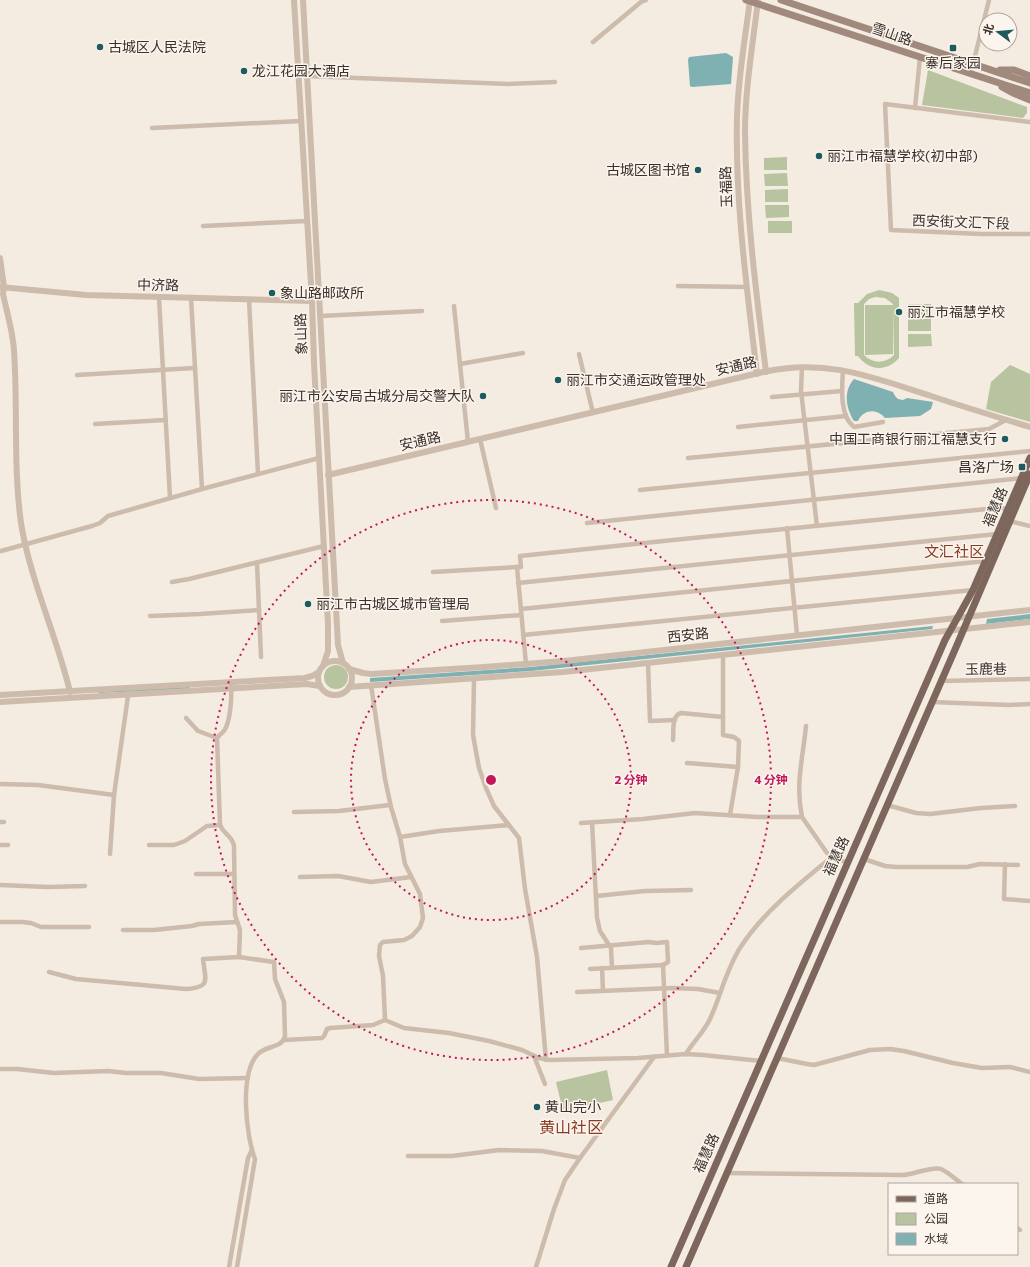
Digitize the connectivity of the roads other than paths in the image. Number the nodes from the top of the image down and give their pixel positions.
1 (294, 0) edge
2 (303, 0) edge
3 (646, 0) edge
4 (748, 0) edge
5 (781, 0) edge
6 (989, 0) edge
7 (758, 2) edge
8 (593, 42) dead end
9 (920, 57) junction
10 (973, 64) junction
11 (994, 71) junction
12 (307, 76) junction
13 (1030, 76) edge
14 (991, 80) junction
15 (555, 82) dead end
16 (1030, 83) edge
17 (1030, 93) edge
18 (1030, 100) edge
19 (914, 108) junction
20 (302, 121) junction
21 (1030, 122) edge
22 (152, 128) dead end
23 (307, 221) junction
24 (203, 226) dead end
25 (1030, 234) edge
26 (0, 258) edge
27 (0, 278) edge
28 (678, 286) dead end
29 (747, 287) junction
30 (1, 288) edge
31 (159, 298) junction
32 (191, 298) junction
33 (249, 300) junction
34 (312, 301) junction
35 (454, 306) dead end
36 (422, 311) dead end
37 (320, 316) junction
38 (523, 353) dead end
39 (580, 354) dead end
40 (460, 364) junction
41 (802, 367) junction
42 (194, 368) junction
43 (162, 370) junction
44 (843, 370) junction
45 (766, 372) junction
46 (757, 374) junction
47 (77, 375) dead end
48 (842, 391) junction
49 (801, 394) junction
50 (772, 397) dead end
51 (593, 412) junction
52 (846, 416) junction
53 (165, 420) junction
54 (804, 420) junction
55 (1006, 420) junction
56 (883, 422) dead end
57 (95, 424) dead end
58 (738, 427) dead end
59 (1030, 427) edge
60 (480, 439) junction
61 (468, 442) junction
62 (808, 447) junction
63 (1030, 451) edge
64 (319, 458) junction
65 (688, 458) dead end
66 (1030, 458) edge
67 (810, 473) junction
68 (258, 474) junction
69 (1030, 474) edge
70 (328, 475) junction
71 (1022, 478) junction
72 (202, 489) junction
73 (640, 490) dead end
74 (170, 498) junction
75 (814, 499) junction
76 (496, 508) dead end
77 (1008, 509) junction
78 (1009, 522) junction
79 (587, 523) dead end
80 (817, 526) junction
81 (1030, 526) edge
82 (787, 528) junction
83 (997, 534) junction
84 (25, 544) junction
85 (324, 546) junction
86 (1, 551) edge
87 (790, 555) junction
88 (986, 561) junction
89 (257, 563) junction
90 (517, 567) junction
91 (433, 572) dead end
92 (792, 581) junction
93 (172, 582) dead end
94 (518, 583) junction
95 (973, 590) junction
96 (795, 608) junction
97 (521, 609) junction
98 (259, 610) junction
99 (1030, 610) edge
100 (521, 615) junction
101 (150, 616) dead end
102 (969, 616) junction
103 (958, 618) junction
104 (442, 621) dead end
105 (1030, 622) edge
106 (964, 628) junction
107 (951, 630) junction
108 (798, 635) junction
109 (523, 636) junction
110 (723, 654) junction
111 (261, 657) dead end
112 (648, 662) junction
113 (343, 663) junction
114 (526, 664) junction
115 (323, 666) junction
116 (349, 669) junction
117 (319, 672) junction
118 (474, 679) junction
119 (1030, 679) edge
120 (942, 681) junction
121 (232, 682) junction
122 (371, 685) junction
123 (320, 686) junction
124 (349, 687) junction
125 (232, 689) junction
126 (70, 692) junction
127 (0, 696) edge
128 (128, 696) junction
129 (0, 702) edge
130 (932, 702) junction
131 (1030, 704) edge
132 (723, 717) junction
133 (186, 718) dead end
134 (675, 720) junction
135 (806, 726) dead end
136 (217, 738) junction
137 (673, 740) dead end
138 (687, 763) dead end
139 (738, 767) junction
140 (0, 784) edge
141 (114, 795) junction
142 (390, 805) junction
143 (887, 805) junction
144 (1015, 806) dead end
145 (294, 812) dead end
146 (730, 814) junction
147 (802, 817) junction
148 (592, 822) junction
149 (580, 823) dead end
150 (220, 825) junction
151 (509, 825) junction
152 (400, 837) junction
153 (0, 845) edge
154 (8, 845) dead end
155 (149, 845) dead end
156 (110, 854) dead end
157 (833, 856) junction
158 (864, 859) junction
159 (847, 863) junction
160 (1005, 864) junction
161 (1018, 865) dead end
162 (196, 874) dead end
163 (234, 874) junction
164 (411, 876) junction
165 (300, 877) dead end
166 (0, 885) edge
167 (85, 886) dead end
168 (691, 890) dead end
169 (596, 896) junction
170 (1030, 900) edge
171 (0, 922) edge
172 (237, 922) junction
173 (89, 926) dead end
174 (123, 930) dead end
175 (610, 945) junction
176 (581, 948) dead end
177 (239, 957) junction
178 (663, 965) junction
179 (602, 968) junction
180 (612, 968) junction
181 (590, 969) dead end
182 (49, 972) dead end
183 (665, 988) junction
184 (603, 991) junction
185 (577, 992) dead end
186 (720, 993) junction
187 (385, 1020) junction
188 (284, 1040) junction
189 (686, 1054) junction
190 (667, 1055) junction
191 (534, 1056) junction
192 (654, 1057) junction
193 (777, 1058) junction
194 (546, 1060) junction
195 (761, 1062) junction
196 (0, 1069) edge
197 (1030, 1072) edge
198 (248, 1078) junction
199 (545, 1084) dead end
200 (252, 1150) junction
201 (408, 1156) dead end
202 (580, 1158) junction
203 (727, 1173) junction
204 (961, 1183) edge
205 (230, 1267) edge
206 (236, 1267) edge
207 (536, 1267) edge
208 (671, 1267) edge
209 (686, 1267) edge

1 - 20 street, 象山路
2 - 12 street, 象山路
3 - 8 street
4 - 7 main road, 雪山路
4 - 29 street, 玉福路
5 - 10 main road, 雪山路
6 - 10 street
7 - 9 main road, 雪山路
7 - 45 street, 玉福路
9 - 14 main road, 雪山路
9 - 19 street
10 - 11 main road, 雪山路
11 - 13 main road
11 - 16 main road, 雪山路
12 - 15 street
12 - 37 street, 象山路
14 - 17 main road, 雪山路
14 - 18 main road
19 - 21 street
19 - 25 street, 西安街文汇下段
20 - 22 street
20 - 23 street, 象山路
23 - 24 street
23 - 34 street, 象山路
26 - 30 street
27 - 30 street
28 - 29 street
29 - 46 street, 玉福路
30 - 31 street, 中济路
30 - 84 street
31 - 32 street, 中济路
31 - 43 street
32 - 33 street, 中济路
32 - 42 street
33 - 34 street, 中济路
33 - 68 street
34 - 64 street, 象山路
35 - 40 street
36 - 37 street
37 - 70 street, 象山路
38 - 40 street
39 - 51 street
40 - 61 street
41 - 44 street, 安通路
41 - 45 street, 安通路
41 - 49 street
42 - 43 street
42 - 72 street
43 - 47 street
43 - 53 street
44 - 48 street
44 - 55 street, 安通路
45 - 46 street, 安通路
46 - 51 street, 安通路
48 - 49 street
48 - 52 street
49 - 50 street
49 - 54 street
51 - 60 street, 安通路
52 - 54 street
52 - 56 street
53 - 57 street
53 - 74 street
54 - 58 street
54 - 62 street
55 - 59 street, 安通路
55 - 62 street
60 - 61 street, 安通路
60 - 76 street
61 - 70 street, 安通路
62 - 65 street
62 - 67 street
63 - 67 street
64 - 68 street
64 - 85 street, 象山路
66 - 71 main road, 福慧路
67 - 73 street
67 - 75 street
68 - 72 street
69 - 78 main road, 福慧路
70 - 113 street, 象山路
71 - 75 street
71 - 77 main road, 福慧路
72 - 74 street
74 - 84 street
75 - 79 street
75 - 80 street
77 - 80 street
77 - 83 main road, 福慧路
78 - 81 street
78 - 102 main road, 福慧路
80 - 82 street
82 - 87 street
82 - 90 street
83 - 87 street
83 - 88 main road, 福慧路
84 - 86 street
84 - 126 street
85 - 89 street
85 - 115 street, 象山路
87 - 92 street
87 - 94 street
88 - 92 street
88 - 95 main road, 福慧路
89 - 93 street
89 - 98 street
90 - 91 street
90 - 94 street
92 - 96 street
92 - 97 street
94 - 97 street
95 - 96 street
95 - 103 main road, 福慧路
96 - 108 street
96 - 109 street
97 - 100 street
98 - 101 street
98 - 111 street
99 - 102 street, 西安路
100 - 104 street
100 - 109 street
102 - 103 street, 西安路
102 - 106 main road, 福慧路
103 - 107 main road, 福慧路
103 - 108 street, 西安路
105 - 106 street, 西安路
106 - 107 street, 西安路
106 - 120 main road, 福慧路
107 - 110 street, 西安路
107 - 159 main road, 福慧路
108 - 114 street, 西安路
109 - 114 street
110 - 112 street, 西安路
110 - 132 street
112 - 118 street, 西安路
112 - 134 street
113 - 115 street
113 - 116 street
114 - 116 street, 西安路
115 - 117 street
116 - 124 street
117 - 121 street
117 - 123 street
118 - 122 street, 西安路
118 - 151 street
119 - 120 street, 玉鹿巷
120 - 130 main road, 福慧路
121 - 125 street
121 - 126 street
122 - 124 street, 西安路
122 - 142 street
123 - 124 street
123 - 125 street
125 - 128 street
125 - 136 street
126 - 127 street
128 - 129 street
128 - 141 street
130 - 131 street
130 - 143 main road, 福慧路
132 - 134 street
132 - 139 street
133 - 136 street
134 - 137 street
135 - 147 street
136 - 150 street
138 - 139 street
139 - 146 street
140 - 141 street
141 - 156 street
142 - 145 street
142 - 152 street
143 - 144 street
143 - 158 main road, 福慧路
146 - 147 street
146 - 148 street
147 - 157 street
148 - 149 street
148 - 169 street
150 - 155 street
150 - 163 street
151 - 152 street
151 - 194 street
152 - 164 street
153 - 154 street
157 - 159 street
157 - 186 street
158 - 160 street
158 - 193 main road, 福慧路
159 - 195 main road, 福慧路
160 - 161 street
160 - 170 street
162 - 163 street
163 - 172 street
164 - 165 street
164 - 187 street
166 - 167 street
168 - 169 street
169 - 175 street
171 - 173 street
172 - 174 street
172 - 177 street
175 - 176 street
175 - 178 street
175 - 180 street
177 - 182 street
177 - 188 street
178 - 180 street
178 - 183 street
179 - 180 street
179 - 181 street
179 - 184 street
183 - 184 street
183 - 186 street
183 - 190 street
184 - 185 street
186 - 189 street
187 - 188 street
187 - 191 street
188 - 198 street
189 - 190 street
189 - 195 street
190 - 192 street
191 - 194 street
191 - 199 street
192 - 194 street
192 - 202 street
193 - 197 street
193 - 203 main road, 福慧路
195 - 208 main road, 福慧路
196 - 198 street
198 - 200 street
200 - 205 street
200 - 206 street
201 - 202 street
202 - 207 street
203 - 204 street
203 - 209 main road, 福慧路

